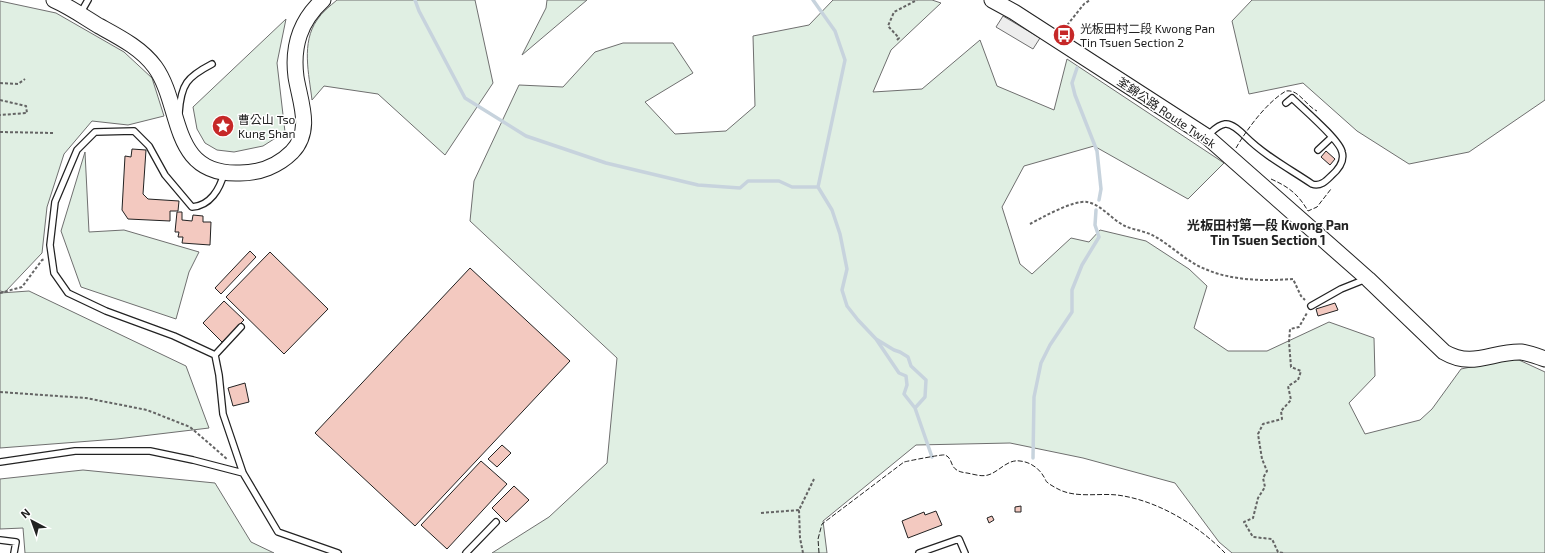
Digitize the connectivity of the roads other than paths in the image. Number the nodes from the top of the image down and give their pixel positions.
1 (54, 0) edge
2 (88, 0) edge
3 (323, 0) edge
4 (992, 0) edge
5 (80, 14) junction
6 (212, 64) dead end
7 (1286, 103) dead end
8 (178, 127) junction
9 (1206, 136) junction
10 (1332, 137) junction
11 (1318, 150) dead end
12 (224, 172) junction
13 (1368, 279) junction
14 (1310, 306) road end
15 (241, 326) dead end
16 (215, 355) junction
17 (1545, 359) edge
18 (0, 462) edge
19 (243, 473) junction
20 (496, 522) dead end
21 (0, 540) edge
22 (14, 553) edge
23 (338, 553) edge
24 (466, 553) edge
25 (919, 553) edge
26 (966, 553) edge

1 - 5 main road
2 - 5 lane
3 - 12 main road
4 - 9 main road, 荃錦公路 Route Twisk
5 - 8 main road
6 - 8 lane
7 - 10 lane
8 - 12 main road
9 - 10 lane
9 - 13 main road, 荃錦公路 Route Twisk
10 - 11 lane
12 - 16 lane
13 - 14 lane
13 - 17 main road, 荃錦公路 Route Twisk
15 - 16 lane
16 - 19 lane
18 - 19 lane
19 - 23 lane
20 - 24 lane
21 - 22 lane
25 - 26 lane

